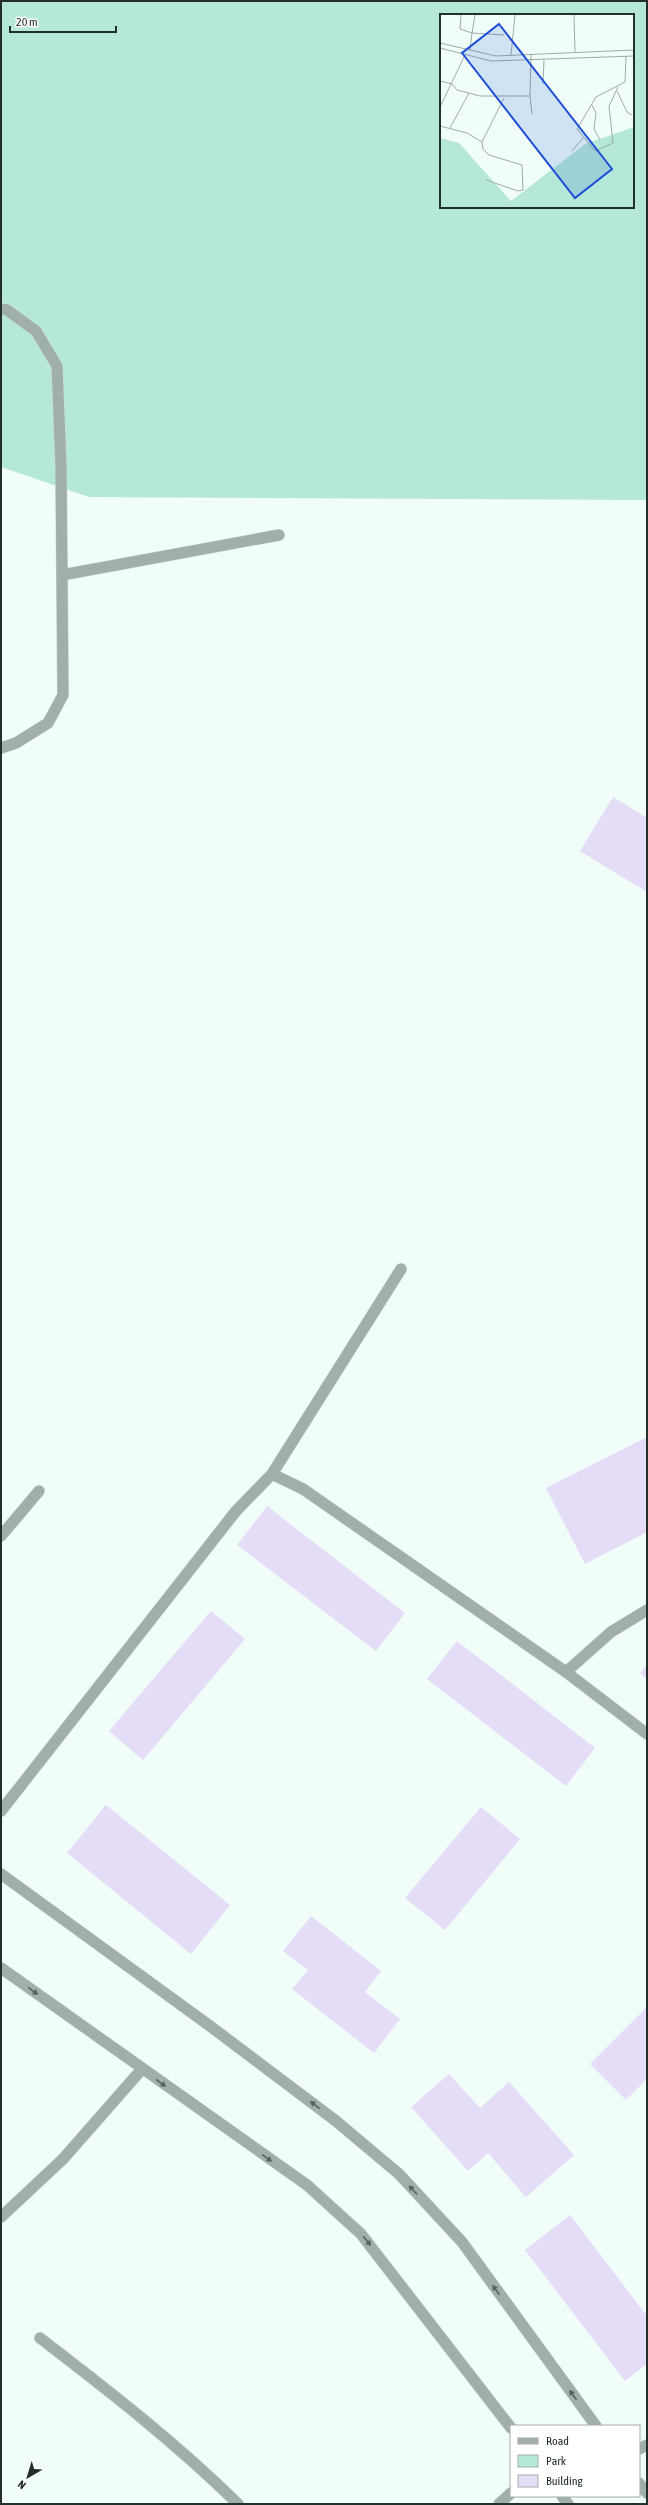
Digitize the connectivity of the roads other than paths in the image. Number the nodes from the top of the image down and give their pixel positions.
1 (1, 309) edge
2 (279, 535) dead end
3 (62, 575) junction
4 (1, 748) edge
5 (401, 1269) dead end
6 (272, 1474) junction
7 (38, 1491) dead end
8 (1, 1536) edge
9 (647, 1610) edge
10 (566, 1672) junction
11 (647, 1734) edge
12 (1, 1811) edge
13 (1, 1874) edge
14 (1, 1968) edge
15 (142, 2069) junction
16 (1, 2217) edge
17 (40, 2338) dead end
18 (595, 2425) edge
19 (510, 2427) edge
20 (640, 2484) edge
21 (647, 2493) edge
22 (510, 2494) edge
23 (238, 2504) edge
24 (499, 2504) edge

1 - 3 street
2 - 3 street
3 - 4 street
5 - 6 street
6 - 10 street
6 - 12 street
7 - 8 street
9 - 10 street
10 - 11 street
18 -> 13 street
14 -> 15 street
15 - 16 street
15 -> 19 street
17 - 23 street
20 - 21 street
22 - 24 street

